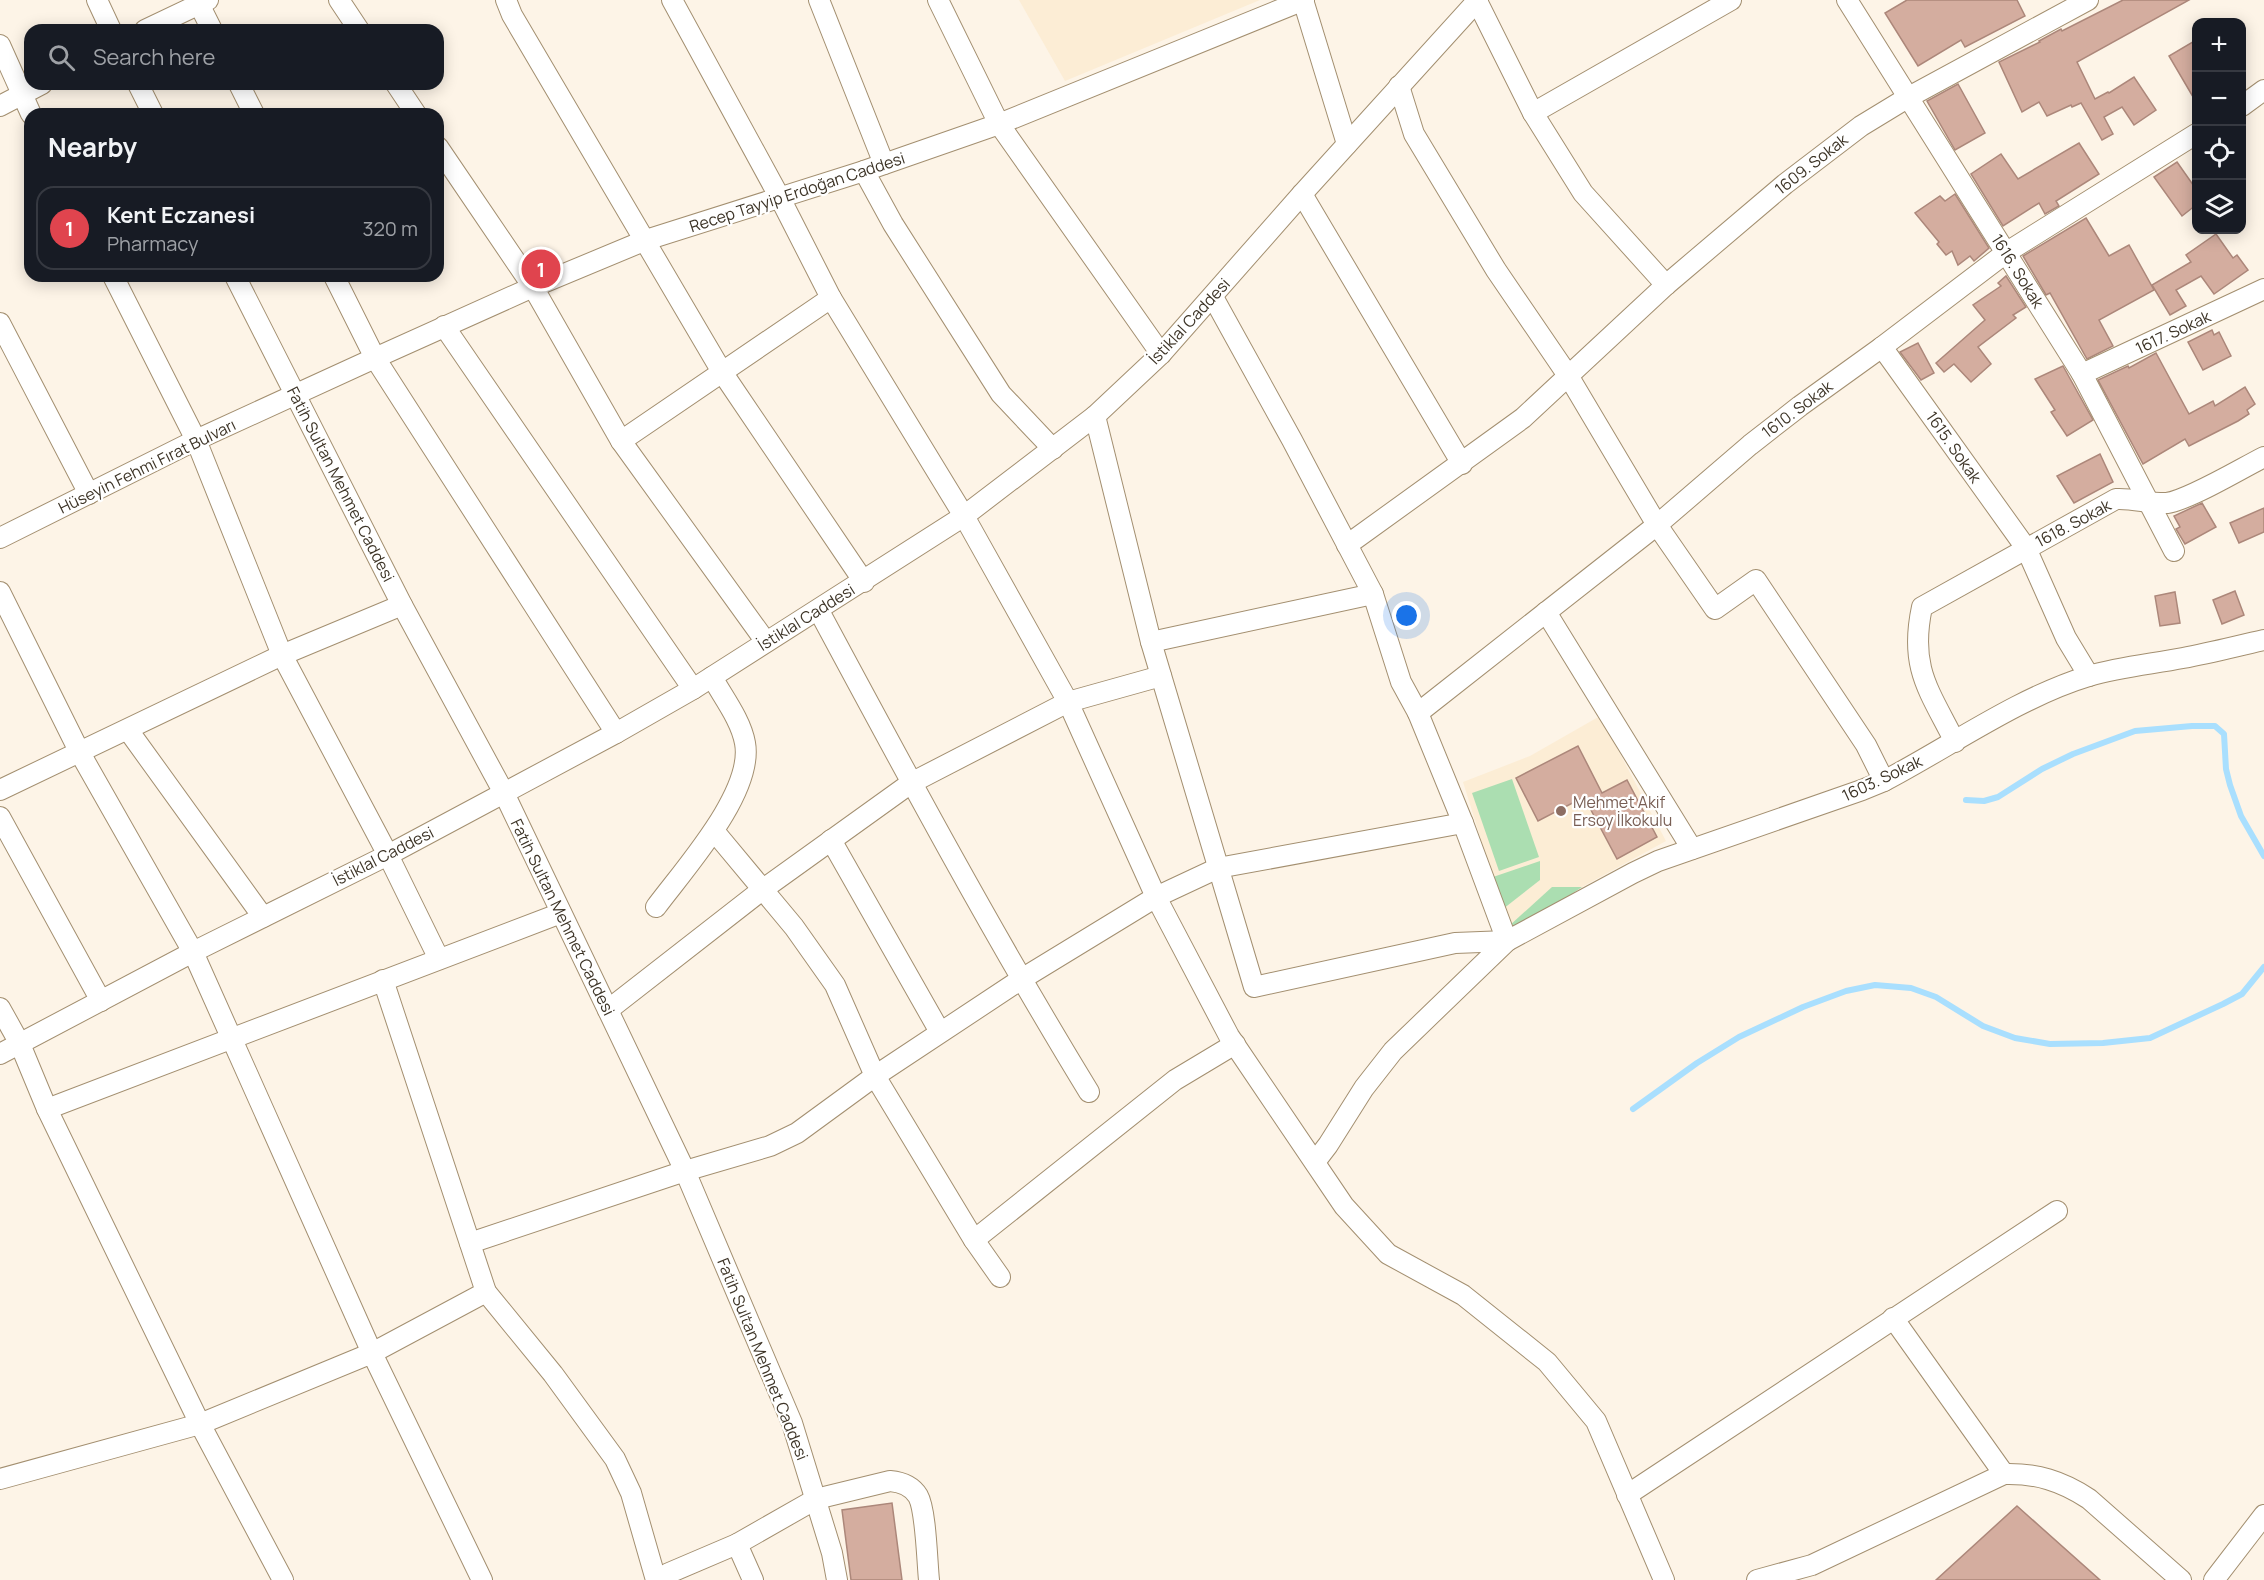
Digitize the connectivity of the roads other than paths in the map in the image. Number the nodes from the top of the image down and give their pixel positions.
1 (97, 0) edge
2 (339, 0) edge
3 (506, 0) edge
4 (672, 0) edge
5 (819, 0) edge
6 (938, 0) edge
7 (1303, 0) edge
8 (1477, 0) edge
9 (1731, 0) edge
10 (1847, 0) edge
11 (2088, 0) edge
12 (202, 2) edge
13 (108, 24) edge
14 (156, 24) edge
15 (210, 24) edge
16 (355, 24) edge
17 (0, 45) edge
18 (1399, 86) junction
19 (31, 90) edge
20 (141, 90) edge
21 (242, 90) edge
22 (400, 90) edge
23 (2264, 90) edge
24 (22, 95) junction
25 (1907, 98) junction
26 (2246, 103) edge
27 (0, 106) edge
28 (29, 108) edge
29 (150, 108) edge
30 (251, 108) edge
31 (412, 108) edge
32 (1533, 113) junction
33 (999, 124) junction
34 (2192, 136) edge
35 (1347, 144) junction
36 (444, 156) edge
37 (884, 164) junction
38 (864, 171) junction
39 (1302, 194) junction
40 (780, 198) junction
41 (646, 240) junction
42 (2007, 252) junction
43 (116, 282) edge
44 (238, 282) edge
45 (337, 282) edge
46 (1666, 285) junction
47 (533, 287) junction
48 (2264, 290) edge
49 (1213, 297) junction
50 (831, 298) junction
51 (0, 323) edge
52 (444, 326) junction
53 (1882, 346) junction
54 (1161, 354) junction
55 (375, 358) junction
56 (722, 372) junction
57 (2082, 374) junction
58 (1569, 377) junction
59 (296, 395) junction
60 (1095, 416) junction
61 (196, 440) junction
62 (621, 441) junction
63 (1053, 449) junction
64 (2264, 457) edge
65 (1462, 464) junction
66 (89, 494) junction
67 (2148, 501) junction
68 (964, 516) junction
69 (1657, 525) junction
70 (0, 538) edge
71 (1347, 545) junction
72 (2026, 548) junction
73 (2174, 551) dead end
74 (864, 582) junction
75 (0, 592) edge
76 (1373, 594) junction
77 (402, 605) junction
78 (819, 610) junction
79 (1546, 612) junction
80 (2264, 640) edge
81 (766, 642) junction
82 (1151, 642) junction
83 (282, 655) junction
84 (1161, 676) junction
85 (2089, 676) junction
86 (712, 677) junction
87 (693, 689) junction
88 (1068, 702) junction
89 (1418, 713) junction
90 (128, 730) junction
91 (616, 733) junction
92 (1955, 742) junction
93 (80, 753) junction
94 (1884, 781) junction
95 (911, 783) junction
96 (0, 790) edge
97 (504, 793) junction
98 (0, 817) edge
99 (1463, 824) junction
100 (714, 831) junction
101 (831, 840) junction
102 (1692, 849) junction
103 (388, 855) junction
104 (1218, 868) junction
105 (762, 890) junction
106 (1155, 897) junction
107 (656, 907) dead end
108 (561, 913) junction
109 (263, 917) junction
110 (1507, 941) junction
111 (193, 952) junction
112 (439, 959) junction
113 (383, 980) junction
114 (1020, 980) junction
115 (101, 1001) junction
116 (0, 1008) edge
117 (608, 1010) junction
118 (940, 1032) junction
119 (232, 1039) junction
120 (20, 1044) junction
121 (1235, 1044) junction
122 (0, 1054) edge
123 (875, 1076) junction
124 (1089, 1092) dead end
125 (47, 1109) junction
126 (1314, 1162) junction
127 (685, 1171) junction
128 (2057, 1211) dead end
129 (974, 1240) junction
130 (470, 1243) junction
131 (1000, 1277) dead end
132 (486, 1292) junction
133 (1893, 1318) junction
134 (372, 1353) junction
135 (200, 1424) junction
136 (2004, 1474) junction
137 (0, 1479) edge
138 (1628, 1495) junction
139 (816, 1499) junction
140 (2264, 1515) edge
141 (737, 1544) junction
142 (283, 1580) edge
143 (482, 1580) edge
144 (657, 1580) edge
145 (753, 1580) edge
146 (837, 1580) edge
147 (929, 1580) edge
148 (1664, 1580) edge
149 (1757, 1580) edge
150 (2181, 1580) edge
151 (2214, 1580) edge

1 - 13 street
2 - 16 street
3 - 41 street
4 - 40 street
5 - 37 street
6 - 33 street
7 - 33 street, Recep Tayyip Erdoğan Caddesi
7 - 35 street
8 - 18 street, İstiklal Caddesi
8 - 32 street
9 - 32 street
10 - 25 street, 1616. Sokak
11 - 25 street, 1609. Sokak
12 - 14 street
12 - 15 street
17 - 24 street
18 - 35 street, İstiklal Caddesi
18 - 58 street
19 - 24 street
20 - 29 street
21 - 30 street
22 - 31 street
23 - 26 street
24 - 27 street
24 - 28 street
25 - 42 street, 1616. Sokak
25 - 46 street, 1609. Sokak
32 - 46 street
33 - 37 street, Recep Tayyip Erdoğan Caddesi
33 - 54 street
34 - 42 street, 1610. Sokak
35 - 39 street, İstiklal Caddesi
36 - 47 street
37 - 38 street, Recep Tayyip Erdoğan Caddesi
38 - 40 street, Recep Tayyip Erdoğan Caddesi
38 - 63 street
39 - 49 street, İstiklal Caddesi
39 - 65 street
40 - 41 street, Recep Tayyip Erdoğan Caddesi
40 - 50 street
41 - 47 street, Recep Tayyip Erdoğan Caddesi
41 - 56 street
42 - 53 street, 1610. Sokak
42 - 57 street, 1616. Sokak
43 - 61 street
44 - 59 street, Fatih Sultan Mehmet Caddesi
45 - 55 street
46 - 58 street, 1609. Sokak
47 - 52 street, Recep Tayyip Erdoğan Caddesi
47 - 62 street
48 - 57 street, 1617. Sokak
49 - 54 street, İstiklal Caddesi
49 - 71 street
50 - 56 street
50 - 68 street
51 - 66 street
52 - 55 street, Recep Tayyip Erdoğan Caddesi
52 - 87 street
53 - 69 street, 1610. Sokak
53 - 72 street, 1615. Sokak
54 - 60 street, İstiklal Caddesi
55 - 59 street, Recep Tayyip Erdoğan Caddesi
55 - 91 street
56 - 62 street
56 - 74 street
57 - 67 street, 1616. Sokak
58 - 65 street, 1609. Sokak
58 - 69 street
59 - 61 street, Hüseyin Fehmi Fırat Bulvarı
59 - 77 street, Fatih Sultan Mehmet Caddesi
60 - 63 street, İstiklal Caddesi
60 - 82 street
61 - 66 street, Hüseyin Fehmi Fırat Bulvarı
61 - 83 street
62 - 81 street
63 - 68 street, İstiklal Caddesi
64 - 67 street, 1618. Sokak
65 - 71 street, 1609. Sokak
66 - 70 street, Hüseyin Fehmi Fırat Bulvarı
67 - 72 street, 1618. Sokak
67 - 73 street, 1616. Sokak
68 - 74 street, İstiklal Caddesi
68 - 88 street
69 - 79 street, 1610. Sokak
69 - 94 street
71 - 76 street
72 - 85 street, 1615. Sokak
72 - 92 street, 1618. Sokak
74 - 78 street, İstiklal Caddesi
75 - 93 street
76 - 82 street
76 - 89 street
77 - 83 street
77 - 97 street, Fatih Sultan Mehmet Caddesi
78 - 81 street, İstiklal Caddesi
78 - 95 street
79 - 89 street, 1610. Sokak
79 - 102 street
80 - 85 street, 1603. Sokak
81 - 86 street, İstiklal Caddesi
82 - 84 street
83 - 90 street
83 - 103 street
84 - 88 street
84 - 104 street
85 - 92 street, 1603. Sokak
86 - 87 street, İstiklal Caddesi
86 - 100 street
87 - 91 street, İstiklal Caddesi
88 - 95 street
88 - 106 street
89 - 99 street
90 - 93 street
90 - 109 street
91 - 97 street, İstiklal Caddesi
92 - 94 street, 1603. Sokak
93 - 96 street
93 - 111 street
94 - 102 street, 1603. Sokak
95 - 101 street
95 - 114 street
97 - 103 street, İstiklal Caddesi
97 - 108 street, Fatih Sultan Mehmet Caddesi
98 - 115 street
99 - 104 street
99 - 110 street
100 - 105 street
100 - 107 street
101 - 105 street
101 - 118 street
102 - 110 street, 1603. Sokak
103 - 109 street, İstiklal Caddesi
103 - 112 street
104 - 106 street
104 - 110 street
105 - 117 street
105 - 123 street
106 - 114 street
106 - 121 street
108 - 112 street
108 - 117 street, Fatih Sultan Mehmet Caddesi
109 - 111 street, İstiklal Caddesi
110 - 126 street
111 - 115 street, İstiklal Caddesi
111 - 119 street
112 - 113 street
113 - 119 street
113 - 130 street
114 - 118 street
114 - 124 street
115 - 120 street, İstiklal Caddesi
116 - 120 street
117 - 127 street, Fatih Sultan Mehmet Caddesi
118 - 123 street
119 - 125 street
119 - 134 street
120 - 122 street, İstiklal Caddesi
120 - 125 street
121 - 126 street
121 - 129 street
123 - 127 street
123 - 129 street
125 - 135 street
126 - 138 street
127 - 130 street
127 - 139 street, Fatih Sultan Mehmet Caddesi
128 - 133 street
129 - 131 street
130 - 132 street
132 - 134 street
132 - 144 street
133 - 136 street
133 - 138 street
134 - 135 street
134 - 143 street
135 - 137 street
135 - 142 street
136 - 149 street
136 - 150 street
138 - 148 street
139 - 141 street
139 - 146 street, Fatih Sultan Mehmet Caddesi
139 - 147 street
140 - 151 street
141 - 144 street
141 - 145 street

